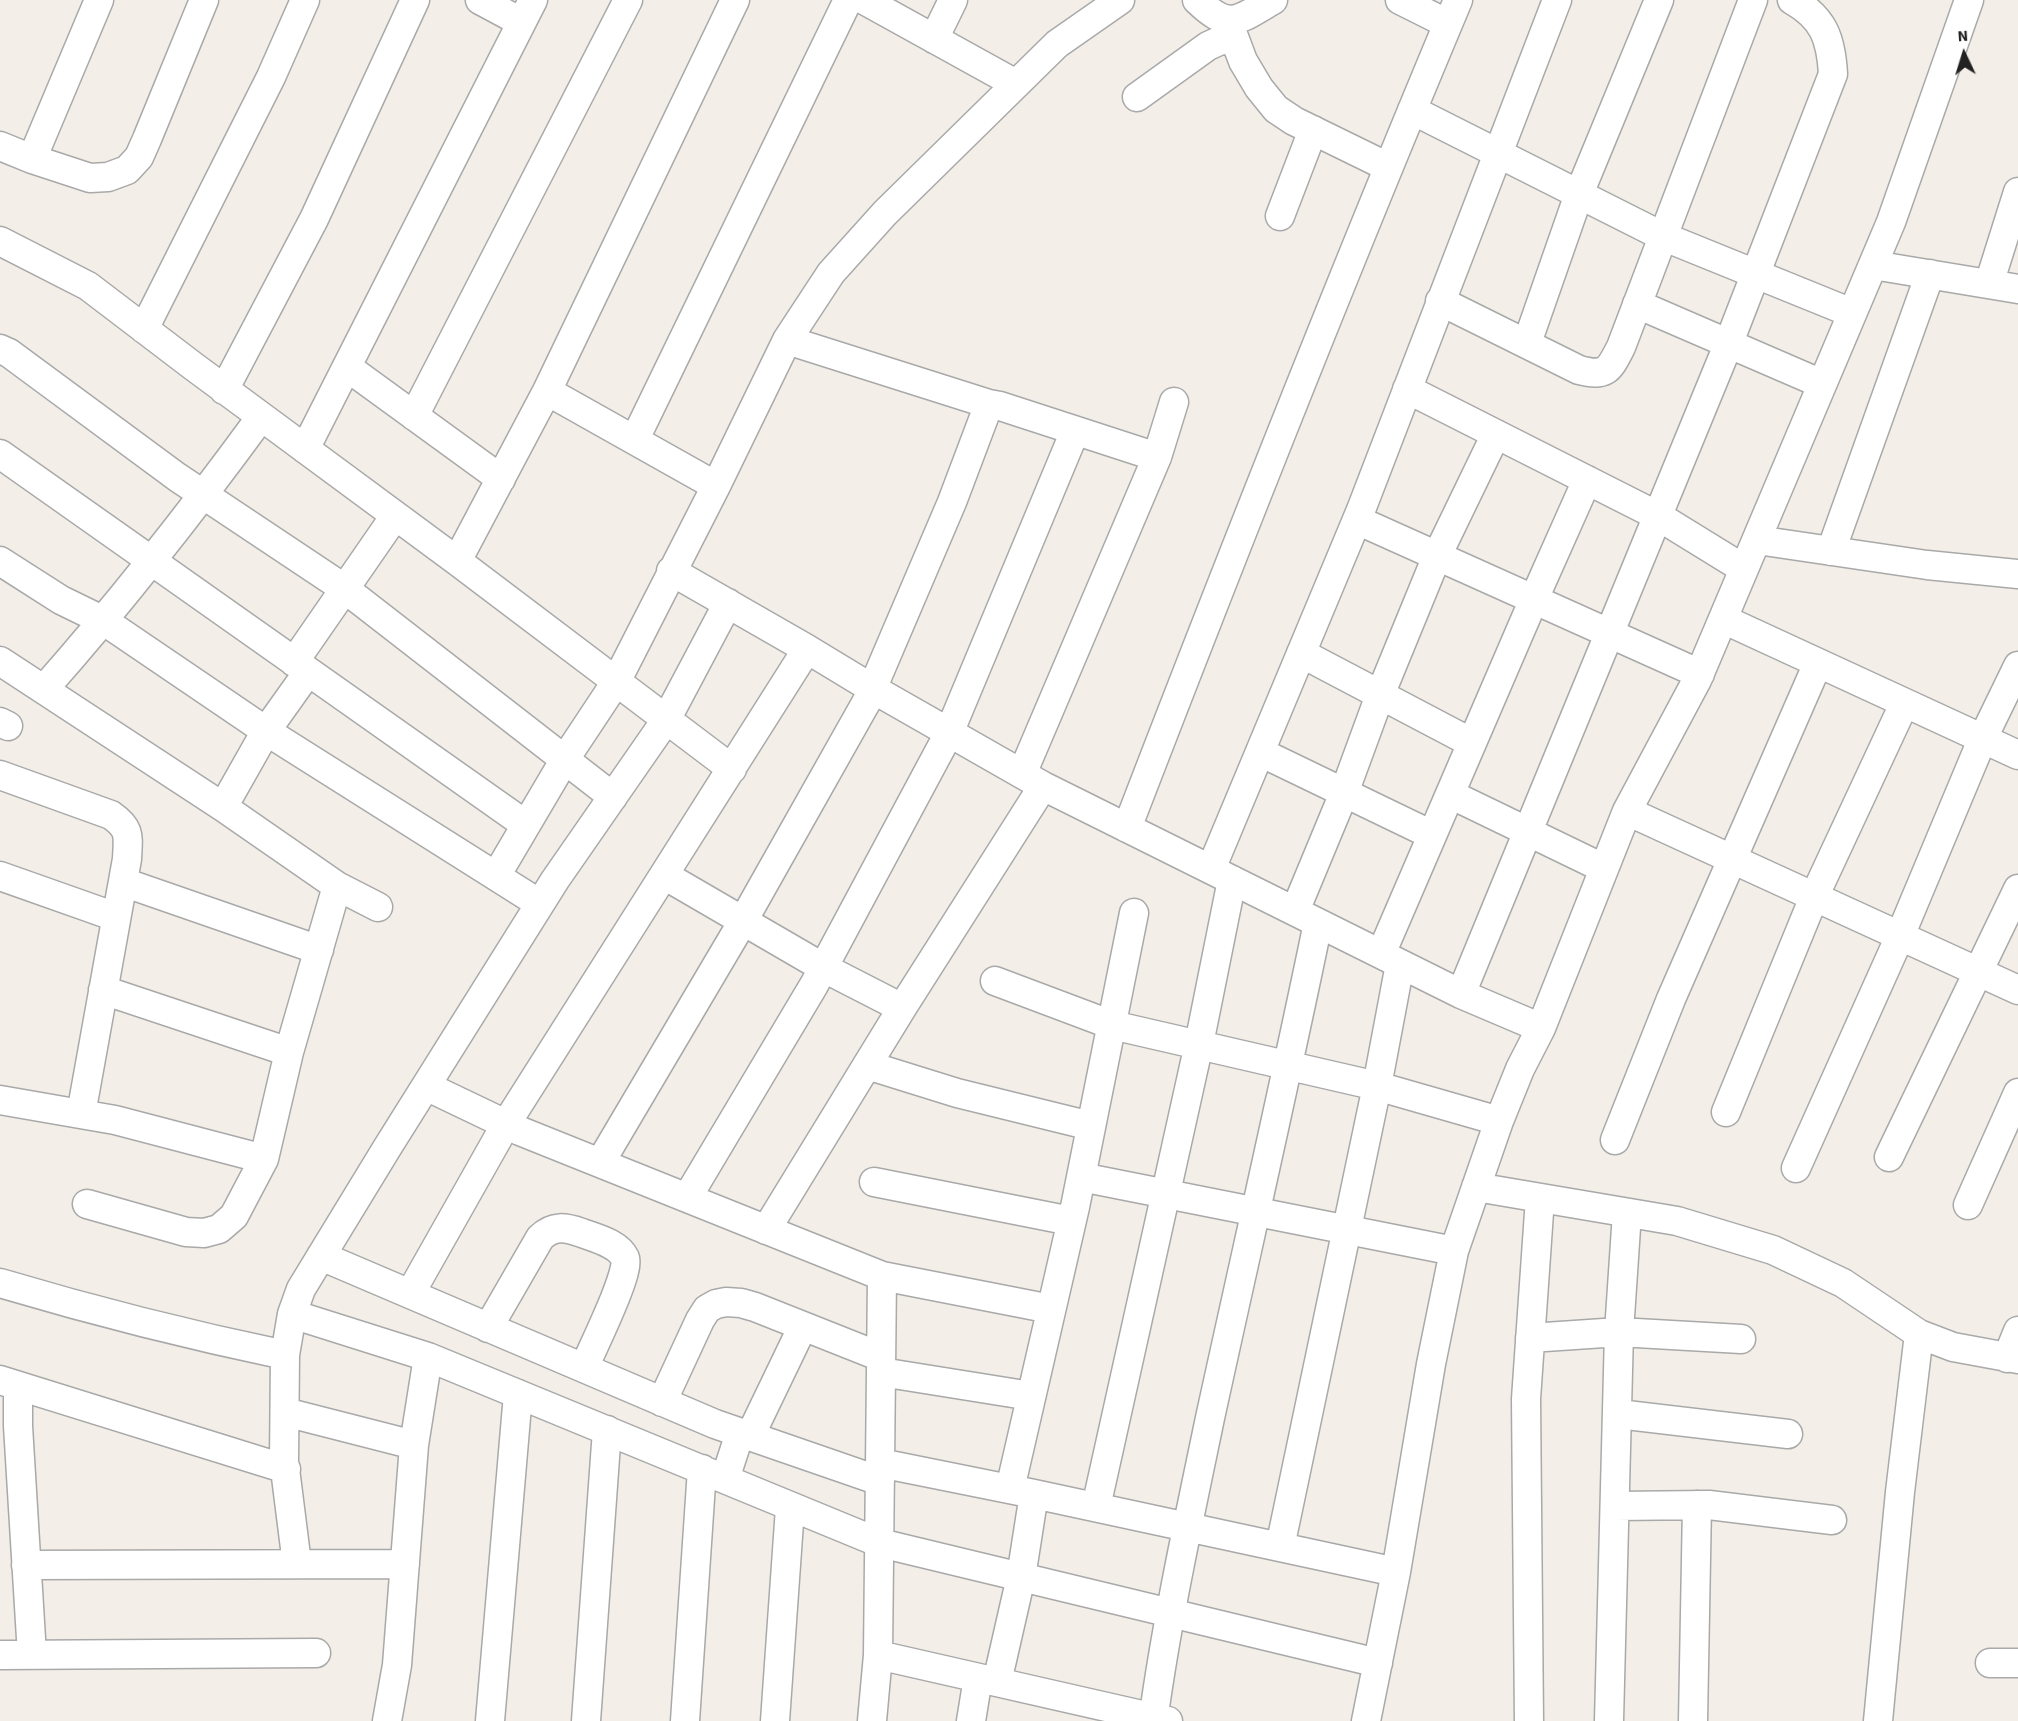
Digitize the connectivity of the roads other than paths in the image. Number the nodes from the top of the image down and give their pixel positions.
1 (99, 0) edge
2 (204, 0) edge
3 (305, 0) edge
4 (415, 0) edge
5 (480, 0) edge
6 (628, 0) edge
7 (735, 0) edge
8 (848, 0) edge
9 (864, 0) edge
10 (953, 0) edge
11 (1120, 0) edge
12 (1197, 0) edge
13 (1273, 0) edge
14 (1400, 0) edge
15 (1557, 0) edge
16 (1659, 0) edge
17 (1753, 0) edge
18 (1792, 0) edge
19 (1969, 0) edge
20 (527, 11) edge
21 (1453, 12) edge
22 (1231, 29) junction
23 (934, 39) junction
24 (1016, 84) junction
25 (1137, 97) dead end
26 (1412, 110) junction
27 (1313, 130) junction
28 (0, 146) edge
29 (1497, 153) junction
30 (32, 159) junction
31 (1388, 167) junction
32 (2018, 192) edge
33 (1579, 194) junction
34 (1280, 216) dead end
35 (1662, 236) junction
36 (0, 241) edge
37 (1873, 265) junction
38 (1756, 274) junction
39 (1930, 274) junction
40 (1989, 284) junction
41 (2018, 289) edge
42 (1440, 301) junction
43 (1637, 304) junction
44 (1852, 313) junction
45 (144, 329) junction
46 (787, 340) junction
47 (1527, 343) junction
48 (1728, 345) junction
49 (0, 349) edge
50 (347, 367) junction
51 (1822, 384) junction
52 (1407, 389) junction
53 (224, 390) junction
54 (547, 391) junction
55 (1174, 402) dead end
56 (989, 404) junction
57 (414, 416) junction
58 (261, 417) junction
59 (1075, 431) junction
60 (1496, 434) junction
61 (635, 440) junction
62 (305, 449) junction
63 (0, 454) edge
64 (1157, 457) junction
65 (501, 479) junction
66 (1587, 480) junction
67 (716, 486) junction
68 (204, 495) junction
69 (395, 516) junction
70 (1658, 516) junction
71 (1357, 520) junction
72 (1757, 540) junction
73 (1831, 551) junction
74 (1437, 556) junction
75 (151, 559) junction
76 (0, 561) edge
77 (457, 561) junction
78 (1744, 569) junction
79 (671, 571) junction
80 (2018, 574) edge
81 (345, 589) junction
82 (1533, 599) junction
83 (728, 603) junction
84 (1723, 619) junction
85 (104, 621) junction
86 (1610, 633) junction
87 (807, 649) junction
88 (1301, 653) junction
89 (0, 661) edge
90 (1818, 663) junction
91 (2018, 666) edge
92 (301, 667) junction
93 (1700, 674) junction
94 (616, 682) junction
95 (44, 689) junction
96 (873, 690) junction
97 (1380, 695) junction
98 (1904, 704) junction
99 (666, 720) junction
100 (266, 731) junction
101 (949, 734) junction
102 (1982, 740) junction
103 (1472, 743) junction
104 (1260, 752) junction
105 (2018, 755) edge
106 (565, 759) junction
107 (732, 769) junction
108 (0, 775) edge
109 (1032, 780) junction
110 (1344, 793) junction
111 (1450, 794) junction
112 (613, 797) junction
113 (223, 807) junction
114 (1627, 811) junction
115 (526, 825) junction
116 (1127, 828) junction
117 (1528, 831) junction
118 (1432, 835) junction
119 (1733, 860) junction
120 (1603, 868) junction
121 (664, 875) junction
122 (1222, 875) junction
123 (0, 876) edge
124 (496, 876) junction
125 (123, 882) junction
126 (337, 886) junction
127 (2018, 889) edge
128 (1814, 897) junction
129 (540, 904) junction
130 (378, 907) dead end
131 (1134, 913) dead end
132 (116, 917) junction
133 (1306, 917) junction
134 (743, 921) junction
135 (1900, 936) junction
136 (320, 950) junction
137 (1391, 959) junction
138 (824, 968) junction
139 (1979, 972) junction
140 (995, 981) dead end
141 (103, 990) junction
142 (2018, 990) edge
143 (1461, 994) junction
144 (902, 1008) junction
145 (1112, 1025) junction
146 (1541, 1028) junction
147 (1198, 1044) junction
148 (289, 1052) junction
149 (867, 1065) junction
150 (1289, 1065) junction
151 (426, 1086) junction
152 (1377, 1086) junction
153 (2018, 1093) edge
154 (0, 1100) edge
155 (1726, 1112) dead end
156 (81, 1114) junction
157 (1499, 1121) junction
158 (506, 1124) junction
159 (1091, 1126) junction
160 (1615, 1140) dead end
161 (1889, 1157) dead end
162 (264, 1159) junction
163 (600, 1163) junction
164 (1797, 1168) dead end
165 (1081, 1177) junction
166 (874, 1182) dead end
167 (1476, 1187) junction
168 (1164, 1194) junction
169 (687, 1198) junction
170 (1540, 1198) junction
171 (87, 1204) dead end
172 (1968, 1205) dead end
173 (1254, 1212) junction
174 (1627, 1213) junction
175 (1071, 1221) junction
176 (766, 1230) junction
177 (1347, 1230) junction
178 (1454, 1251) junction
179 (321, 1256) junction
180 (882, 1276) junction
181 (0, 1283) edge
182 (410, 1294) junction
183 (1051, 1309) junction
184 (292, 1314) junction
185 (803, 1326) junction
186 (488, 1328) junction
187 (2018, 1331) edge
188 (1619, 1332) junction
189 (1919, 1334) junction
190 (1530, 1338) junction
191 (1741, 1339) dead end
192 (285, 1355) junction
193 (428, 1357) junction
194 (2012, 1359) edge
195 (881, 1364) junction
196 (584, 1368) junction
197 (9, 1383) edge
198 (518, 1394) junction
199 (1031, 1396) junction
200 (662, 1402) junction
201 (285, 1412) junction
202 (1618, 1414) junction
203 (606, 1430) junction
204 (1788, 1434) dead end
205 (745, 1435) junction
206 (414, 1444) junction
207 (285, 1469) junction
208 (880, 1472) junction
209 (714, 1474) junction
210 (1022, 1492) junction
211 (1697, 1505) junction
212 (1615, 1506) junction
213 (1096, 1507) junction
214 (790, 1508) junction
215 (1832, 1520) dead end
216 (1187, 1527) junction
217 (880, 1543) junction
218 (1280, 1547) junction
219 (297, 1564) junction
220 (405, 1564) junction
221 (26, 1565) junction
222 (1396, 1572) junction
223 (1021, 1577) junction
224 (1171, 1613) junction
225 (316, 1653) dead end
226 (0, 1655) edge
227 (32, 1655) junction
228 (878, 1655) junction
229 (1378, 1663) junction
230 (988, 1680) junction
231 (1064, 1709) edge
232 (1158, 1720) edge
233 (387, 1721) edge
234 (490, 1721) edge
235 (586, 1721) edge
236 (685, 1721) edge
237 (775, 1721) edge
238 (872, 1721) edge
239 (971, 1721) edge
240 (1366, 1721) edge
241 (1529, 1721) edge
242 (1609, 1721) edge
243 (1693, 1721) edge
244 (1878, 1721) edge

1 - 30 street
2 - 30 street
3 - 45 street
4 - 53 street
5 - 20 street
6 - 57 street
7 - 54 street
8 - 61 street
9 - 23 street
10 - 23 street
11 - 24 street
12 - 22 street
13 - 22 street
14 - 21 street
15 - 29 street
16 - 33 street
17 - 35 street
18 - 38 street
19 - 37 street
20 - 50 street
21 - 26 street
22 - 25 street
22 - 27 street
23 - 24 street
24 - 46 street
26 - 29 street
26 - 31 street
27 - 31 street
27 - 34 street
28 - 30 street
29 - 33 street
29 - 42 street
31 - 116 street
32 - 40 street
33 - 35 street
33 - 47 street
35 - 38 street
35 - 43 street
36 - 45 street
37 - 39 street
37 - 44 street
38 - 44 street
38 - 48 street
39 - 40 street
39 - 73 street
40 - 41 street
42 - 47 street
42 - 52 street
43 - 47 street
43 - 48 street
44 - 51 street
45 - 53 street
46 - 56 street
46 - 67 street
48 - 51 street
48 - 70 street
49 - 68 street
50 - 57 street
50 - 62 street
51 - 72 street
52 - 60 street
52 - 71 street
53 - 58 street
54 - 61 street
54 - 65 street
55 - 64 street
56 - 59 street
56 - 96 street
57 - 65 street
58 - 62 street
58 - 68 street
59 - 64 street
59 - 101 street
60 - 66 street
60 - 74 street
61 - 67 street
62 - 69 street
63 - 75 street
64 - 109 street
65 - 77 street
66 - 70 street
66 - 82 street
67 - 79 street
68 - 75 street
68 - 81 street
69 - 77 street
69 - 81 street
70 - 78 street
70 - 86 street
71 - 74 street
71 - 88 street
72 - 73 street
72 - 78 street
73 - 80 street
74 - 82 street
74 - 97 street
75 - 85 street
75 - 92 street
76 - 85 street
77 - 94 street
78 - 84 street
79 - 83 street
79 - 94 street
81 - 92 street
81 - 106 street
82 - 86 street
82 - 103 street
83 - 87 street
83 - 99 street
84 - 90 street
84 - 93 street
85 - 95 street
85 - 100 street
86 - 93 street
86 - 117 street
87 - 96 street
87 - 107 street
88 - 97 street
88 - 104 street
89 - 95 street
90 - 98 street
90 - 119 street
91 - 102 street
92 - 100 street
92 - 115 street
93 - 114 street
94 - 99 street
94 - 106 street
95 - 113 street
96 - 101 street
96 - 134 street
97 - 103 street
97 - 110 street
98 - 102 street
98 - 128 street
99 - 107 street
99 - 112 street
100 - 113 street
100 - 124 street
101 - 109 street
101 - 138 street
102 - 105 street
102 - 135 street
103 - 111 street
104 - 110 street
104 - 122 street
106 - 112 street
106 - 115 street
107 - 121 street
108 - 125 street
109 - 116 street
109 - 144 street
110 - 118 street
110 - 133 street
111 - 117 street
111 - 118 street
112 - 129 street
113 - 126 street
114 - 119 street
114 - 120 street
115 - 124 street
116 - 122 street
117 - 120 street
117 - 143 street
118 - 137 street
119 - 128 street
119 - 160 street
120 - 146 street
121 - 134 street
121 - 158 street
122 - 133 street
122 - 147 street
123 - 132 street
124 - 129 street
125 - 132 street
125 - 136 street
126 - 130 street
126 - 136 street
127 - 139 street
128 - 135 street
128 - 155 street
129 - 151 street
131 - 145 street
132 - 141 street
133 - 137 street
133 - 150 street
134 - 138 street
134 - 163 street
135 - 139 street
135 - 164 street
136 - 148 street
137 - 143 street
137 - 152 street
138 - 144 street
138 - 169 street
139 - 142 street
139 - 161 street
140 - 145 street
141 - 148 street
141 - 156 street
143 - 146 street
144 - 149 street
145 - 147 street
145 - 159 street
146 - 157 street
147 - 150 street
147 - 168 street
148 - 162 street
149 - 159 street
149 - 176 street
150 - 152 street
150 - 173 street
151 - 158 street
151 - 179 street
152 - 157 street
152 - 177 street
153 - 172 street
154 - 156 street
156 - 162 street
157 - 167 street
158 - 163 street
158 - 182 street
159 - 165 street
162 - 171 street
163 - 169 street
165 - 168 street
165 - 175 street
166 - 175 street
167 - 170 street
167 - 178 street
168 - 173 street
168 - 213 street
169 - 176 street
170 - 174 street
170 - 190 street
173 - 177 street
173 - 216 street
174 - 188 street
174 - 189 street
175 - 183 street
176 - 180 street
177 - 178 street
177 - 218 street
178 - 222 street
179 - 182 street
179 - 184 street
180 - 183 street
180 - 195 street
181 - 192 street
182 - 186 street
183 - 199 street
184 - 192 street
184 - 193 street
185 - 195 street
185 - 200 street
185 - 205 street
186 - 196 street
186 - 196 street
187 - 194 street
188 - 190 street
188 - 191 street
188 - 202 street
189 - 194 street
189 - 244 street
190 - 241 street
192 - 201 street
193 - 198 street
193 - 206 street
195 - 199 street
195 - 208 street
196 - 200 street
197 - 207 street
197 - 221 street
198 - 203 street
198 - 234 street
199 - 210 street
200 - 205 street
201 - 206 street
201 - 207 street
202 - 204 street
202 - 212 street
203 - 209 street
203 - 235 street
205 - 208 street
205 - 209 street
206 - 220 street
207 - 219 street
208 - 210 street
208 - 217 street
209 - 214 street
209 - 236 street
210 - 213 street
210 - 223 street
211 - 212 street
211 - 215 street
211 - 243 street
212 - 242 street
213 - 216 street
214 - 217 street
214 - 237 street
216 - 218 street
216 - 224 street
217 - 223 street
217 - 228 street
218 - 222 street
219 - 220 street
219 - 221 street
220 - 233 street
221 - 227 street
222 - 229 street
223 - 224 street
223 - 230 street
224 - 229 street
224 - 232 street
225 - 227 street
226 - 227 street
228 - 230 street
228 - 238 street
229 - 240 street
230 - 231 street
230 - 239 street
231 - 232 street

